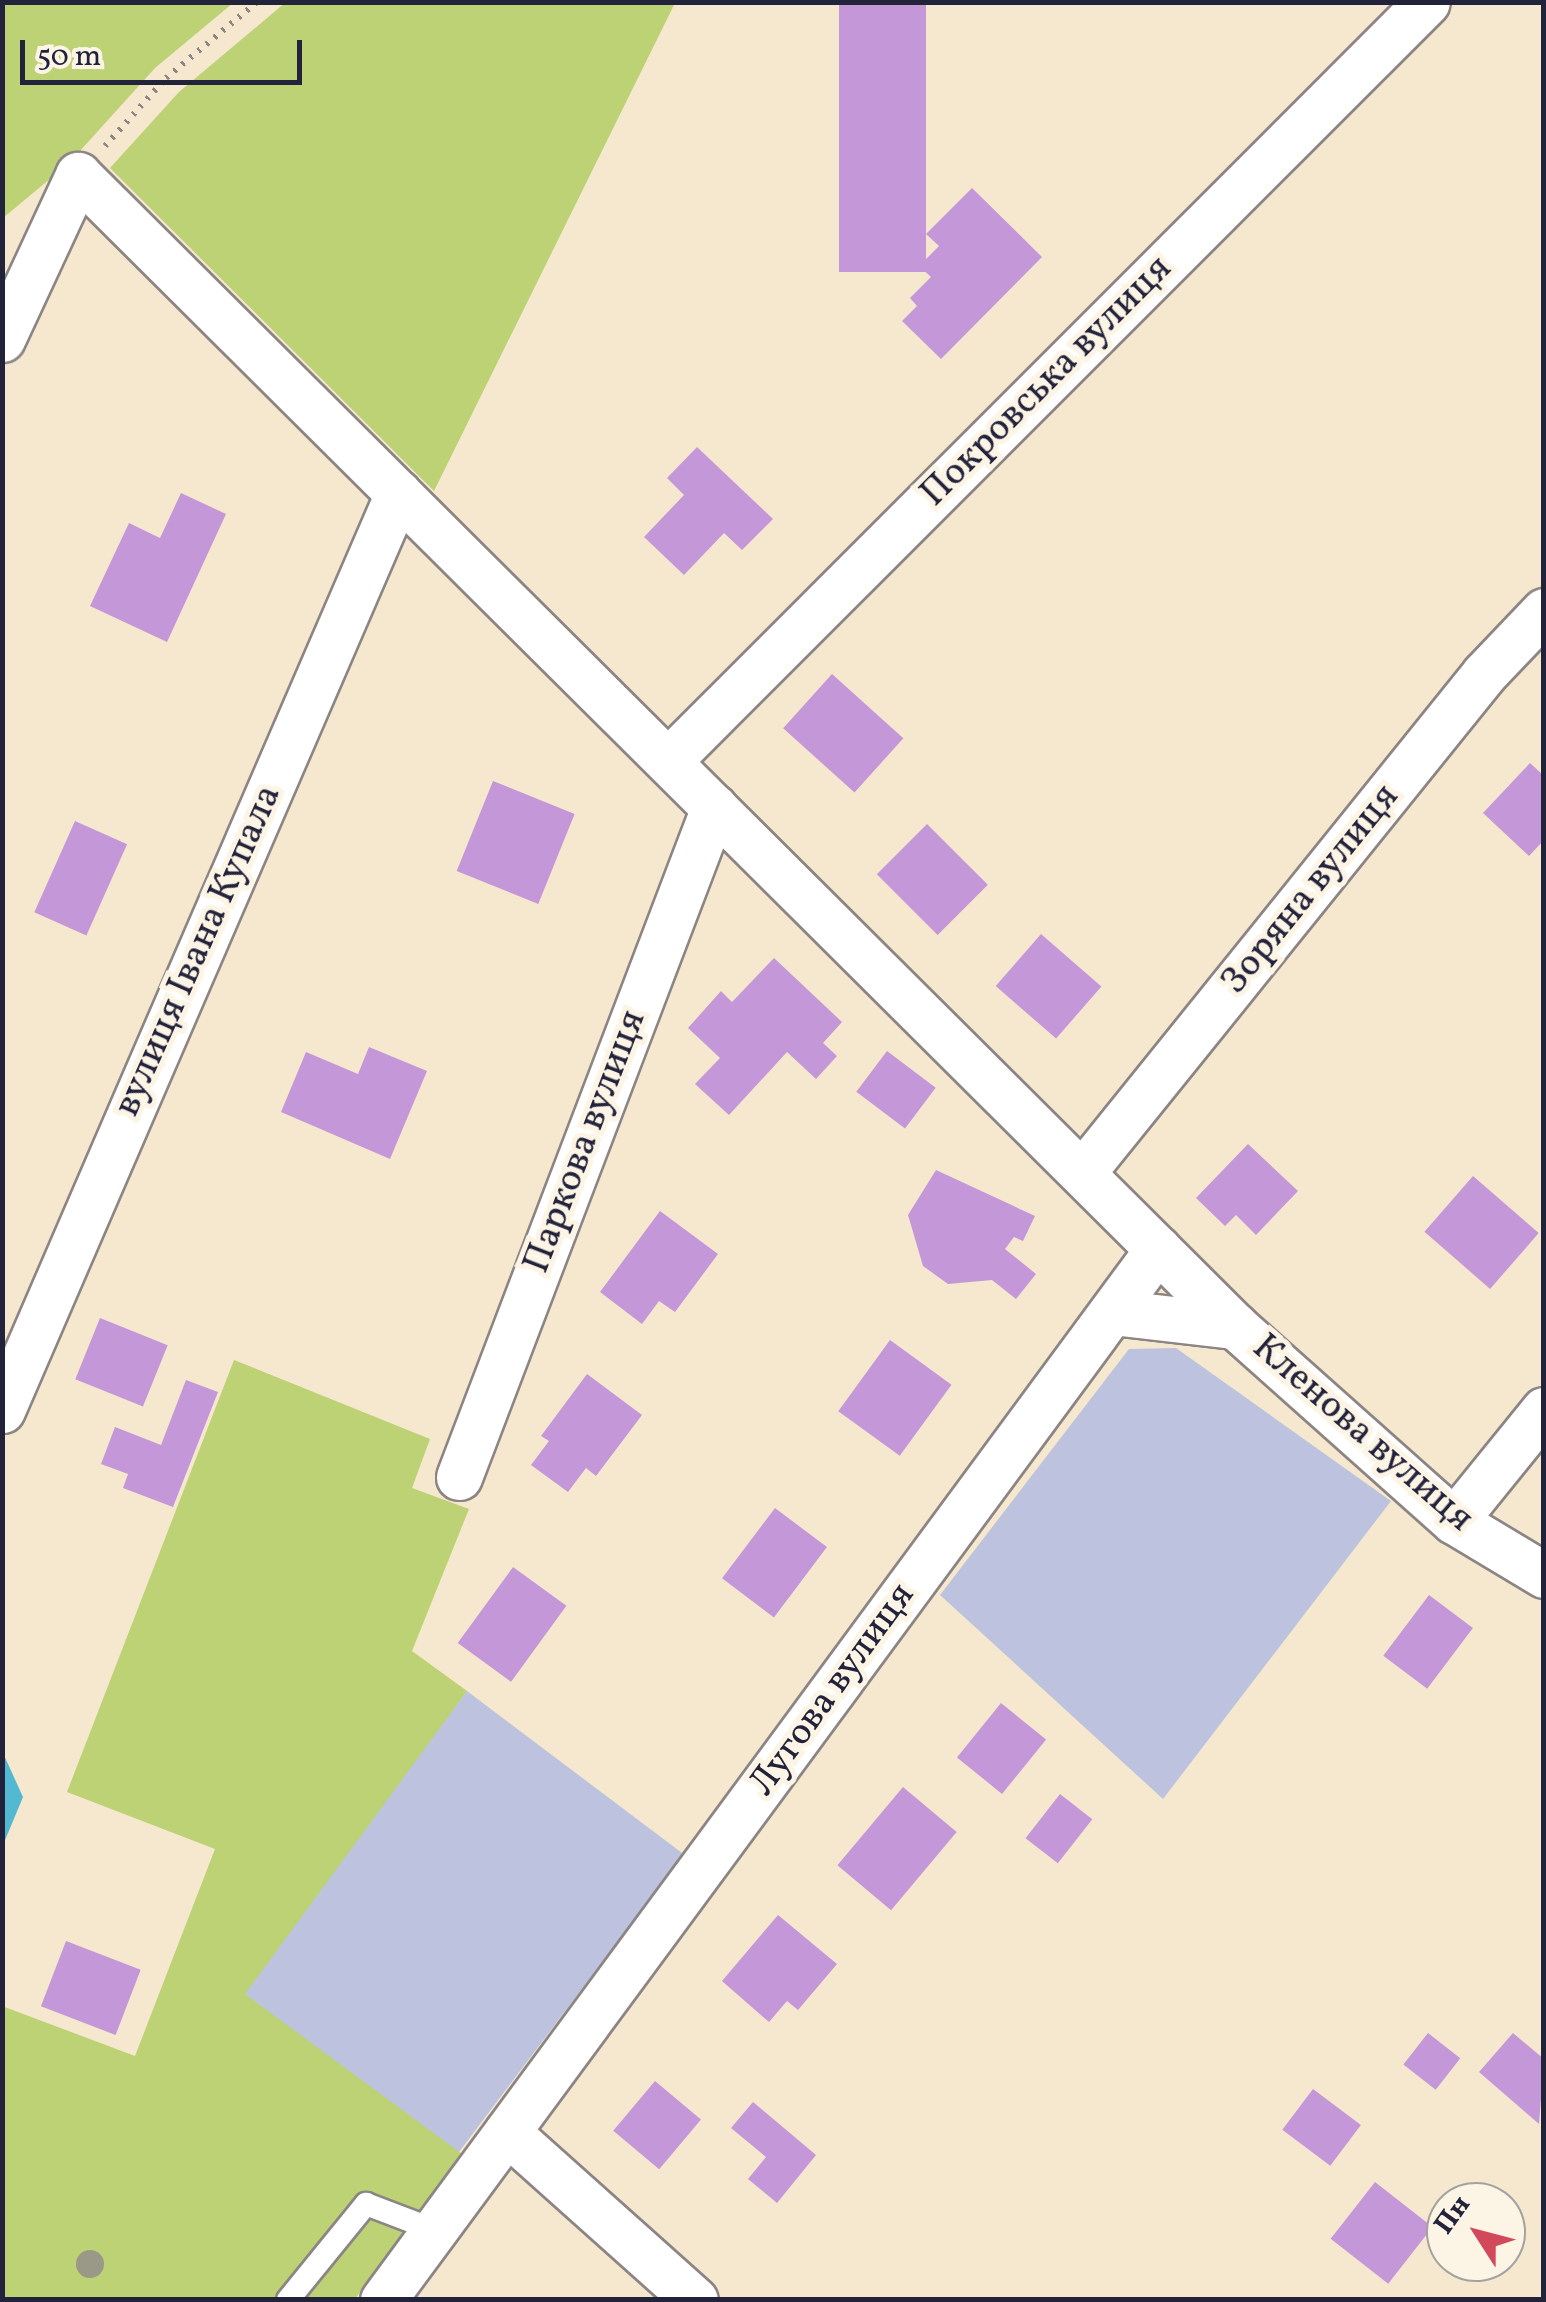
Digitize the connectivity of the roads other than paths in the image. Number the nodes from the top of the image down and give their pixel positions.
1 (1427, 2) edge
2 (2, 339) edge
3 (398, 493) junction
4 (1544, 611) edge
5 (668, 761) junction
6 (714, 807) junction
7 (1082, 1174) junction
8 (1158, 1249) junction
9 (1112, 1312) junction
10 (1236, 1326) junction
11 (16, 1331) edge
12 (2, 1410) edge
13 (1544, 1410) edge
14 (459, 1477) dead end
15 (1454, 1520) junction
16 (1544, 1574) edge
17 (507, 2132) junction
18 (434, 2230) junction
19 (288, 2300) edge
20 (383, 2300) edge
21 (695, 2300) edge

1 - 5 street, Покровська вулиця
2 - 3 street
3 - 5 street
3 - 11 street, вулиця Івана Купала
4 - 7 street, Зоряна вулиця
5 - 6 street
6 - 7 street
6 - 14 street, Паркова вулиця
7 - 8 street
8 - 9 street, Лугова вулиця
8 - 10 street
9 - 10 street, Кленова вулиця
9 - 17 street, Лугова вулиця
10 - 15 street, Кленова вулиця
11 - 12 street, вулиця Івана Купала
13 - 15 street
15 - 16 street, Кленова вулиця
17 - 18 street, Лугова вулиця
17 - 21 street
18 - 19 lane
18 - 20 street, Лугова вулиця

